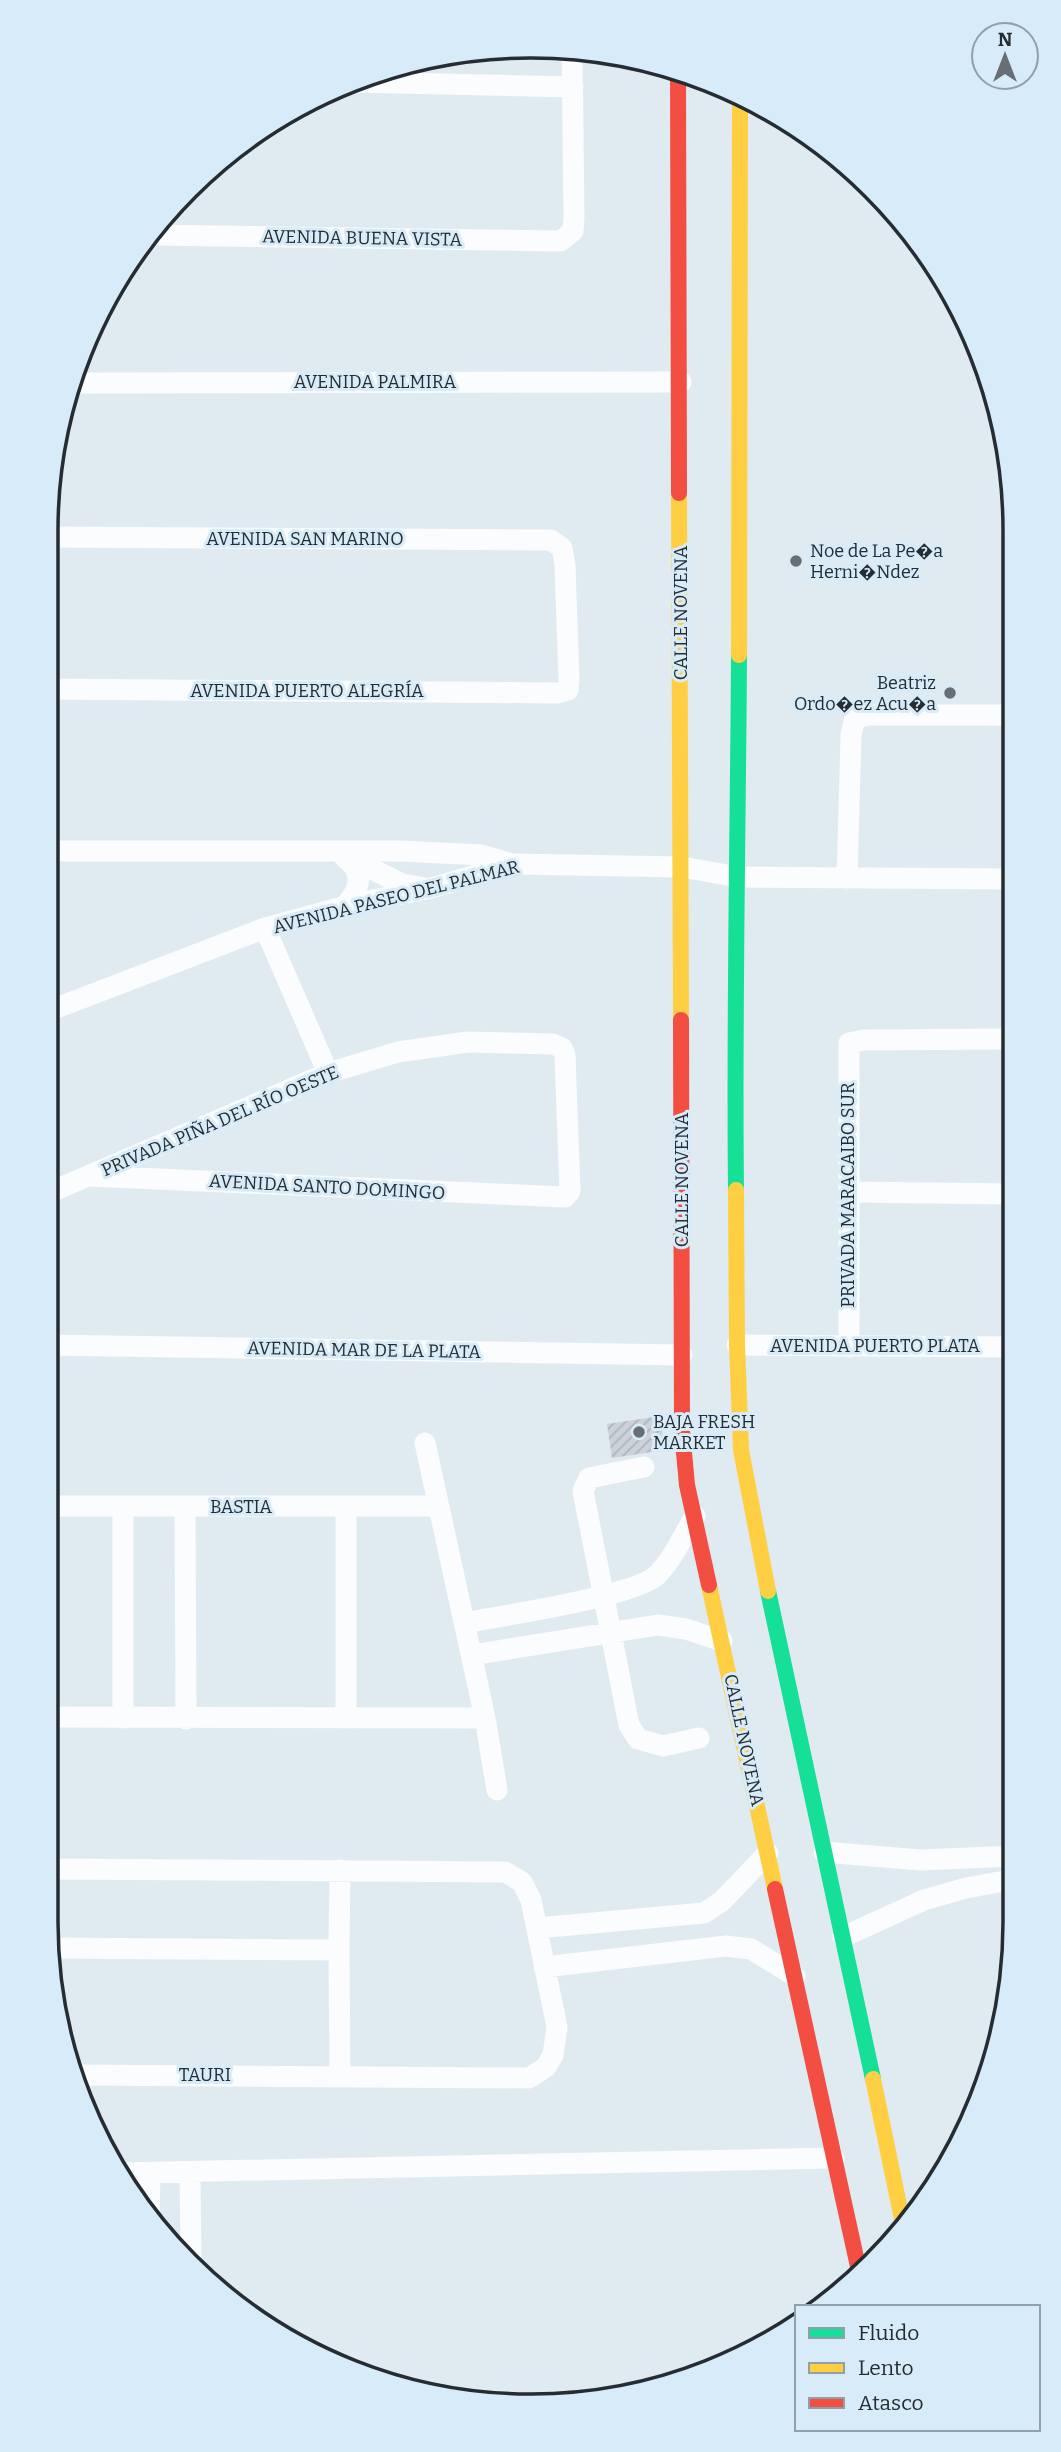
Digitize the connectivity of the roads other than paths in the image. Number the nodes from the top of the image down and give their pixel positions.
1 (572, 60) edge
2 (678, 82) edge
3 (380, 83) edge
4 (573, 87) junction
5 (740, 107) edge
6 (161, 236) edge
7 (681, 382) junction
8 (82, 383) edge
9 (58, 537) edge
10 (58, 689) edge
11 (568, 690) joint
12 (1003, 715) edge
13 (58, 851) edge
14 (337, 851) junction
15 (514, 864) junction
16 (682, 867) junction
17 (738, 877) junction
18 (847, 879) junction
19 (1003, 879) edge
20 (431, 888) junction
21 (345, 906) junction
22 (265, 928) junction
23 (58, 1007) edge
24 (1003, 1039) edge
25 (328, 1073) junction
26 (89, 1176) junction
27 (58, 1189) edge
28 (849, 1192) junction
29 (1003, 1194) edge
30 (565, 1197) joint
31 (58, 1345) edge
32 (737, 1345) junction
33 (849, 1347) junction
34 (1003, 1347) edge
35 (682, 1355) junction
36 (425, 1443) dead end
37 (644, 1467) dead end
38 (58, 1506) edge
39 (346, 1506) junction
40 (438, 1506) junction
41 (123, 1507) junction
42 (185, 1507) junction
43 (695, 1516) junction
44 (604, 1595) junction
45 (464, 1623) junction
46 (610, 1632) junction
47 (722, 1641) junction
48 (472, 1654) junction
49 (58, 1717) edge
50 (346, 1717) junction
51 (123, 1718) junction
52 (485, 1718) junction
53 (186, 1719) junction
54 (699, 1738) dead end
55 (497, 1790) dead end
56 (824, 1852) junction
57 (768, 1853) junction
58 (1003, 1857) edge
59 (961, 1859) junction
60 (58, 1868) edge
61 (340, 1870) junction
62 (1003, 1881) edge
63 (966, 1888) junction
64 (669, 1917) junction
65 (537, 1928) junction
66 (843, 1937) junction
67 (59, 1948) edge
68 (338, 1950) junction
69 (674, 1953) junction
70 (544, 1967) junction
71 (795, 1976) junction
72 (84, 2075) edge
73 (340, 2075) junction
74 (841, 2157) junction
75 (150, 2172) junction
76 (190, 2172) junction
77 (130, 2173) edge
78 (149, 2201) edge
79 (900, 2216) edge
80 (191, 2250) edge
81 (858, 2263) edge

1 - 4 street
2 - 7 main road, CALLE NOVENA
3 - 4 street
4 - 6 street, AVENIDA BUENA VISTA
5 - 17 main road
7 - 8 street, AVENIDA PALMIRA
7 - 16 main road, CALLE NOVENA
9 - 11 street, AVENIDA SAN MARINO
10 - 11 street, AVENIDA PUERTO ALEGRÍA
12 - 18 street
13 - 14 street
14 - 15 street
14 - 20 street
14 - 21 street
15 - 16 street, AVENIDA PASEO DEL PALMAR
15 - 20 street, AVENIDA PASEO DEL PALMAR
16 - 17 street, AVENIDA PASEO DEL PALMAR
16 - 35 main road, CALLE NOVENA
17 - 18 street, AVENIDA PASEO DEL PALMAR
17 - 32 main road
18 - 19 street, AVENIDA PASEO DEL PALMAR
20 - 21 street, AVENIDA PASEO DEL PALMAR
21 - 22 street, AVENIDA PASEO DEL PALMAR
22 - 23 street, AVENIDA PASEO DEL PALMAR
22 - 25 street
24 - 28 street, PRIVADA MARACAIBO SUR
25 - 26 street, PRIVADA PIÑA DEL RÍO OESTE
25 - 30 street, PRIVADA PIÑA DEL RÍO OESTE
26 - 27 street, PRIVADA PIÑA DEL RÍO OESTE
26 - 30 street, AVENIDA SANTO DOMINGO
28 - 29 street
28 - 33 street, PRIVADA MARACAIBO SUR
31 - 35 street, AVENIDA MAR DE LA PLATA
32 - 33 street, AVENIDA PUERTO PLATA
32 - 56 main road
33 - 34 street, AVENIDA PUERTO PLATA
35 - 43 main road, CALLE NOVENA
36 - 40 street
37 - 44 street
38 - 41 street, BASTIA
39 - 40 street, BASTIA
39 - 42 street, BASTIA
39 - 50 street
40 - 45 street
41 - 42 street, BASTIA
41 - 51 street
42 - 53 street
43 - 44 street
43 - 47 main road, CALLE NOVENA
44 - 45 street
44 - 46 street
45 - 48 street
46 - 47 street
46 - 48 street
46 - 54 street
47 - 57 main road, CALLE NOVENA
48 - 52 street
49 - 51 street
50 - 52 street
50 - 53 street
51 - 53 street
52 - 55 street
56 - 59 street
56 - 66 main road
57 - 64 street
57 - 71 main road, CALLE NOVENA
58 - 59 street
59 - 63 street
60 - 61 street
61 - 65 street
61 - 68 street
62 - 63 street
63 - 66 street
64 - 65 street
64 - 69 street
65 - 70 street
66 - 79 main road
67 - 68 street
68 - 73 street
69 - 70 street
69 - 71 street
70 - 73 street, TAURI
71 - 74 main road, CALLE NOVENA
72 - 73 street, TAURI
74 - 76 street
74 - 81 main road, CALLE NOVENA
75 - 76 street
75 - 77 street
75 - 78 street
76 - 80 street

